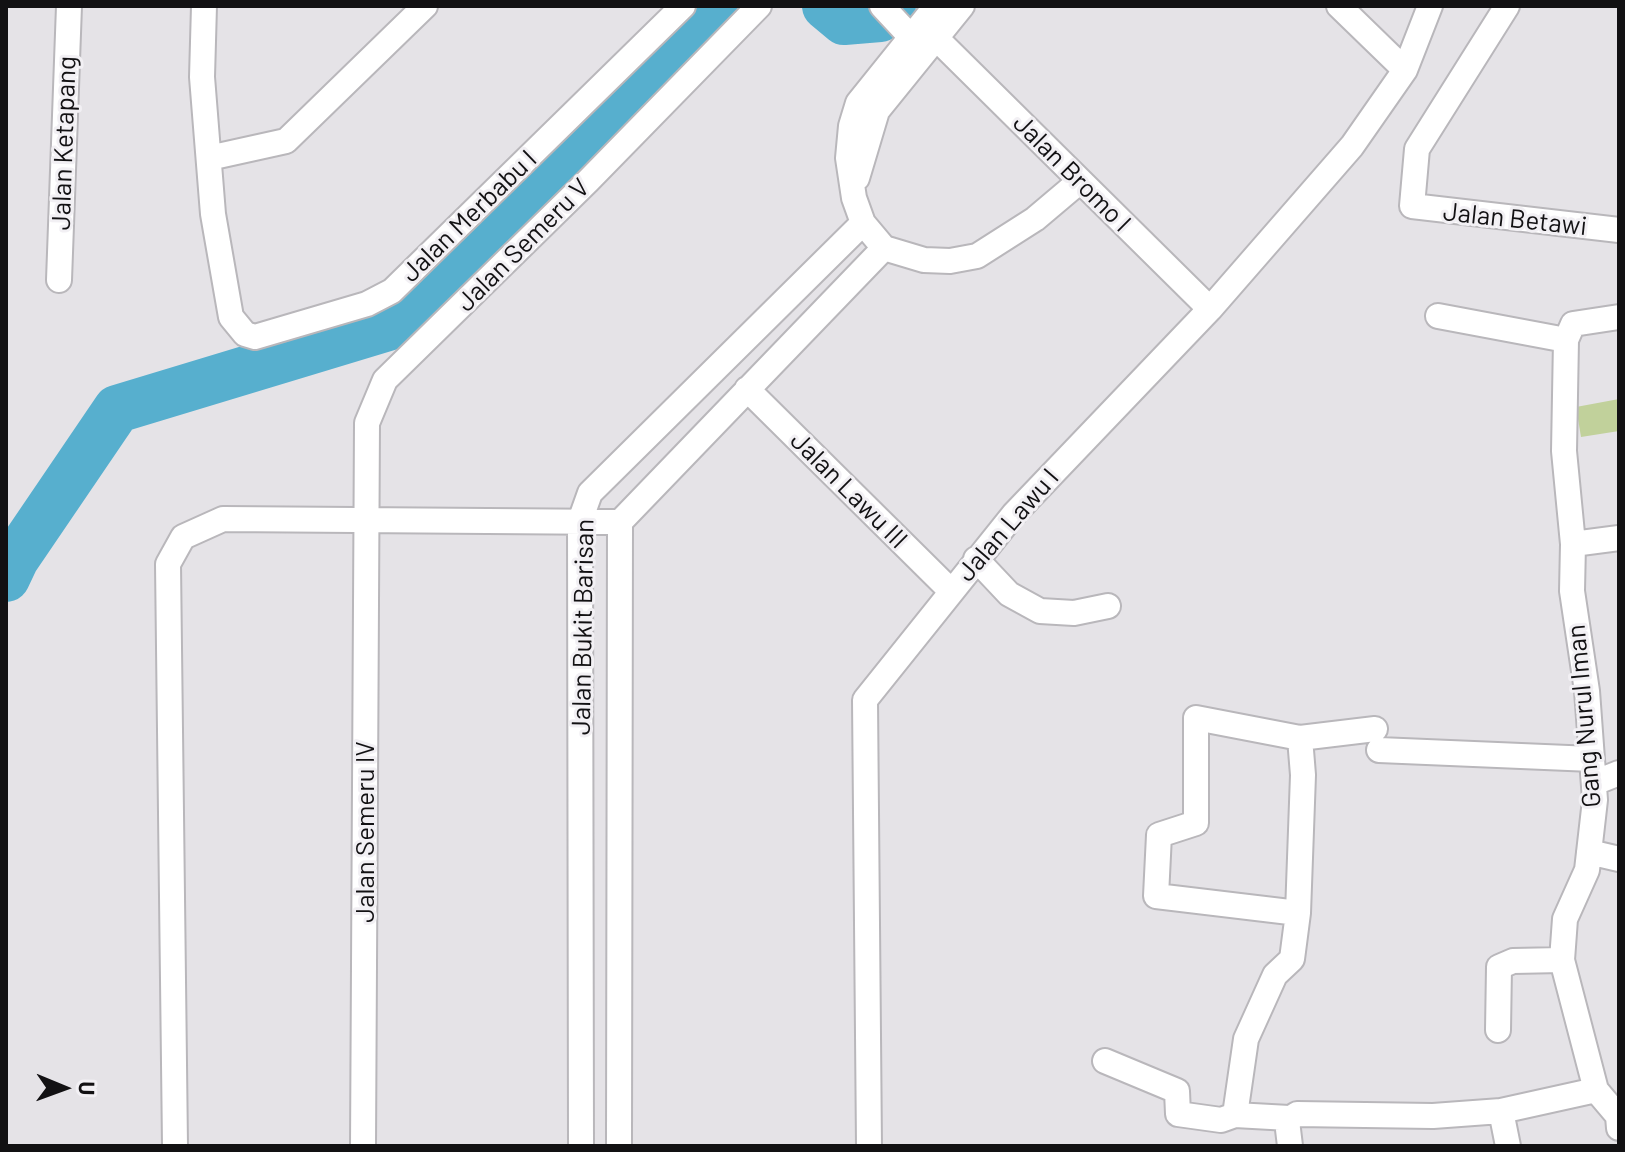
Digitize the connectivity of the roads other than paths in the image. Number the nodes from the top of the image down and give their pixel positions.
1 (69, 6) edge
2 (204, 6) edge
3 (683, 6) edge
4 (759, 6) edge
5 (882, 6) edge
6 (936, 6) edge
7 (962, 6) edge
8 (1339, 6) edge
9 (1430, 6) edge
10 (1507, 6) edge
11 (417, 9) edge
12 (906, 30) junction
13 (935, 37) junction
14 (1405, 70) junction
15 (209, 158) junction
16 (1080, 181) junction
17 (854, 198) junction
18 (863, 223) junction
19 (1619, 230) edge
20 (884, 248) junction
21 (59, 280) dead end
22 (1210, 309) junction
23 (1438, 316) dead end
24 (1619, 317) edge
25 (1566, 340) junction
26 (747, 389) junction
27 (366, 518) junction
28 (580, 521) junction
29 (620, 522) junction
30 (1619, 538) edge
31 (1573, 544) junction
32 (976, 559) junction
33 (951, 591) junction
34 (1108, 606) dead end
35 (1300, 738) junction
36 (1593, 771) junction
37 (1619, 773) edge
38 (1589, 852) junction
39 (1619, 859) edge
40 (1298, 913) junction
41 (1562, 960) junction
42 (1498, 1030) dead end
43 (1105, 1061) dead end
44 (1607, 1088) edge
45 (1501, 1111) junction
46 (1235, 1115) junction
47 (1289, 1118) junction
48 (1619, 1128) edge
49 (175, 1146) edge
50 (363, 1146) edge
51 (581, 1146) edge
52 (619, 1146) edge
53 (869, 1146) edge
54 (1290, 1146) edge
55 (1508, 1146) edge

1 - 21 street, Jalan Ketapang
2 - 15 street
3 - 15 street, Jalan Merbabu I
4 - 27 street, Jalan Semeru V
5 - 12 street
6 - 12 street
7 - 13 street
8 - 14 street
9 - 14 street, Jalan Lawu I
10 - 19 street, Jalan Betawi
11 - 15 street
12 - 17 street
13 - 16 street, Jalan Bromo I
13 - 17 street
14 - 22 street, Jalan Lawu I
16 - 20 street
16 - 22 street, Jalan Bromo I
17 - 18 street
18 - 20 street
18 - 28 street, Jalan Bukit Barisan
20 - 26 street, Jalan Bukit Barisan
22 - 32 street, Jalan Lawu I
23 - 25 street
24 - 25 street
25 - 31 street, Gang Nurul Iman
26 - 29 street, Jalan Bukit Barisan
26 - 33 street, Jalan Lawu III
27 - 28 street
27 - 49 street
27 - 50 street, Jalan Semeru IV
28 - 29 street
28 - 51 street, Jalan Bukit Barisan
29 - 52 street, Jalan Bukit Barisan
30 - 31 street
31 - 36 street, Gang Nurul Iman
32 - 33 street, Jalan Lawu I
32 - 34 street
33 - 53 street, Jalan Lawu I
35 - 36 street
35 - 40 street
35 - 40 street
36 - 37 street
36 - 38 street, Gang Nurul Iman
38 - 39 street
38 - 41 street, Gang Nurul Iman
40 - 46 street
41 - 42 street
41 - 44 street, Gang Nurul Iman
43 - 46 street
44 - 45 street
44 - 48 street
45 - 47 street
45 - 55 street
46 - 47 street
47 - 54 street

